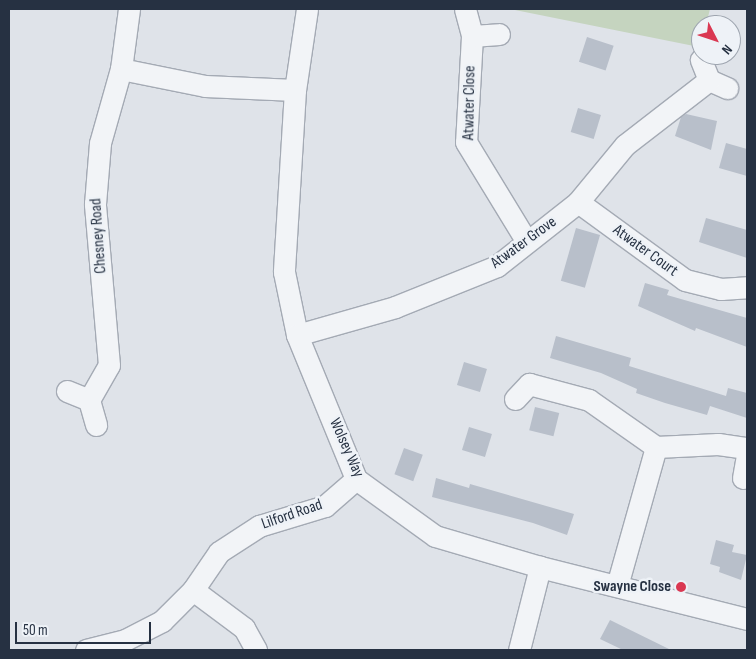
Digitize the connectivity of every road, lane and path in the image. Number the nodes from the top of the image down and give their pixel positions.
1 (129, 9) edge
2 (307, 9) edge
3 (465, 9) edge
4 (499, 34) dead end
5 (472, 36) junction
6 (705, 65) edge
7 (121, 69) junction
8 (295, 90) junction
9 (578, 202) junction
10 (527, 242) junction
11 (747, 287) edge
12 (296, 335) junction
13 (67, 391) dead end
14 (89, 400) junction
15 (515, 400) dead end
16 (96, 424) dead end
17 (656, 447) junction
18 (747, 448) edge
19 (747, 456) edge
20 (743, 478) dead end
21 (356, 480) junction
22 (540, 567) junction
23 (617, 586) junction
24 (193, 590) junction
25 (747, 619) edge
26 (86, 650) edge
27 (256, 650) edge
28 (519, 650) edge

1 - 7 street, Chesney Road
2 - 8 street, Wolsey Way
3 - 5 street, Atwater Close
4 - 5 street
5 - 10 street, Atwater Close
6 - 9 street, Atwater Grove
7 - 8 street
7 - 14 street, Chesney Road
8 - 12 street, Wolsey Way
9 - 10 street, Atwater Grove
9 - 11 street, Atwater Court
10 - 12 street, Atwater Grove
12 - 21 street, Wolsey Way
13 - 14 street
14 - 16 street
15 - 17 street
17 - 18 street
17 - 23 street
19 - 20 street
21 - 22 street, Wolsey Way
21 - 24 street, Lilford Road
22 - 23 street, Wolsey Way
22 - 28 street
23 - 25 street, Wolsey Way
24 - 26 street, Lilford Road
24 - 27 street

